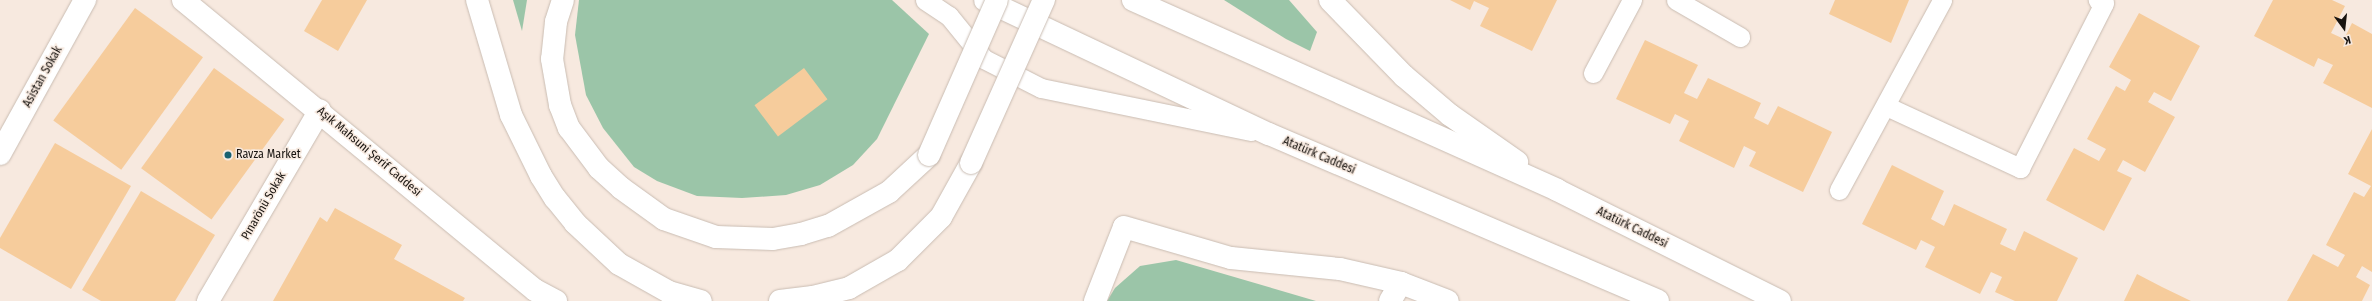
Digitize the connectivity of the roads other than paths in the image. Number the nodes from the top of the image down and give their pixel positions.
1 (85, 0) edge
2 (183, 0) edge
3 (477, 0) edge
4 (563, 0) edge
5 (925, 0) edge
6 (985, 0) edge
7 (997, 0) edge
8 (1044, 0) edge
9 (1133, 0) edge
10 (1330, 0) edge
11 (1632, 0) edge
12 (1676, 0) edge
13 (1942, 0) edge
14 (2098, 0) edge
15 (1740, 37) dead end
16 (1593, 73) dead end
17 (1886, 106) junction
18 (320, 110) junction
19 (1269, 134) junction
20 (0, 154) edge
21 (1557, 190) junction
22 (1839, 190) dead end
23 (1396, 292) edge
24 (532, 296) edge
25 (208, 301) edge
26 (556, 301) edge
27 (701, 301) edge
28 (780, 301) edge
29 (1095, 301) edge
30 (1448, 301) edge
31 (1658, 301) edge
32 (1780, 301) edge

1 - 20 main road, Asistan Sokak
2 - 18 main road, Aşık Mahsuni Şerif Caddesi
3 - 27 main road
4 - 7 main road, bridge
5 - 19 lane
6 - 19 main road, Atatürk Caddesi
8 - 28 main road, bridge
9 - 21 main road, Atatürk Caddesi
10 - 21 main road
11 - 16 lane
12 - 15 lane
13 - 17 lane
14 - 17 lane
17 - 22 lane
18 - 24 main road, Aşık Mahsuni Şerif Caddesi
18 - 25 main road, Pınarönü Sokak
19 - 31 main road, Atatürk Caddesi
21 - 32 main road, Atatürk Caddesi
23 - 29 main road
23 - 30 main road
24 - 26 main road, Aşık Mahsuni Şerif Caddesi

